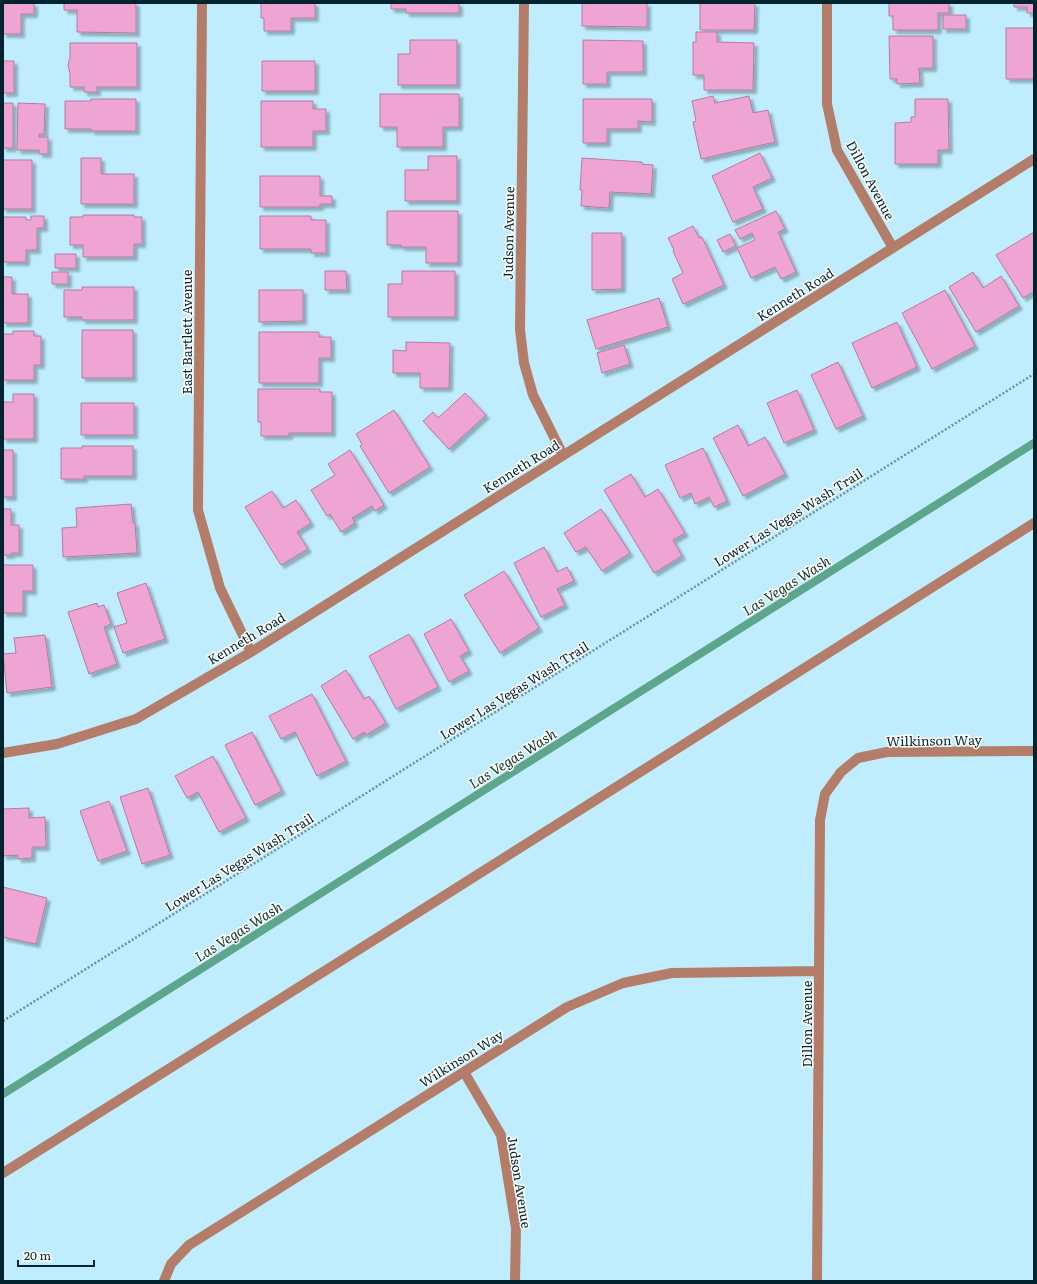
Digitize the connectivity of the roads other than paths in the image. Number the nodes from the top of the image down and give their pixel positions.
1 (202, 3) edge
2 (524, 3) edge
3 (827, 3) edge
4 (1034, 159) edge
5 (893, 248) junction
6 (563, 455) junction
7 (1034, 523) edge
8 (251, 652) junction
9 (1034, 751) edge
10 (3, 753) edge
11 (841, 772) joint
12 (819, 970) junction
13 (464, 1072) junction
14 (3, 1173) edge
15 (164, 1281) edge
16 (515, 1281) edge
17 (817, 1281) edge

1 - 8 street, East Bartlett Avenue
2 - 6 street, Judson Avenue
3 - 5 street, Dillon Avenue
4 - 5 street, Kenneth Road
5 - 6 street, Kenneth Road
6 - 8 street, Kenneth Road
7 - 14 street
8 - 10 street, Kenneth Road
9 - 11 street, Wilkinson Way
11 - 12 street, Dillon Avenue
12 - 13 street, Wilkinson Way
12 - 17 street, Dillon Avenue
13 - 15 street, Wilkinson Way
13 - 16 street, Judson Avenue

